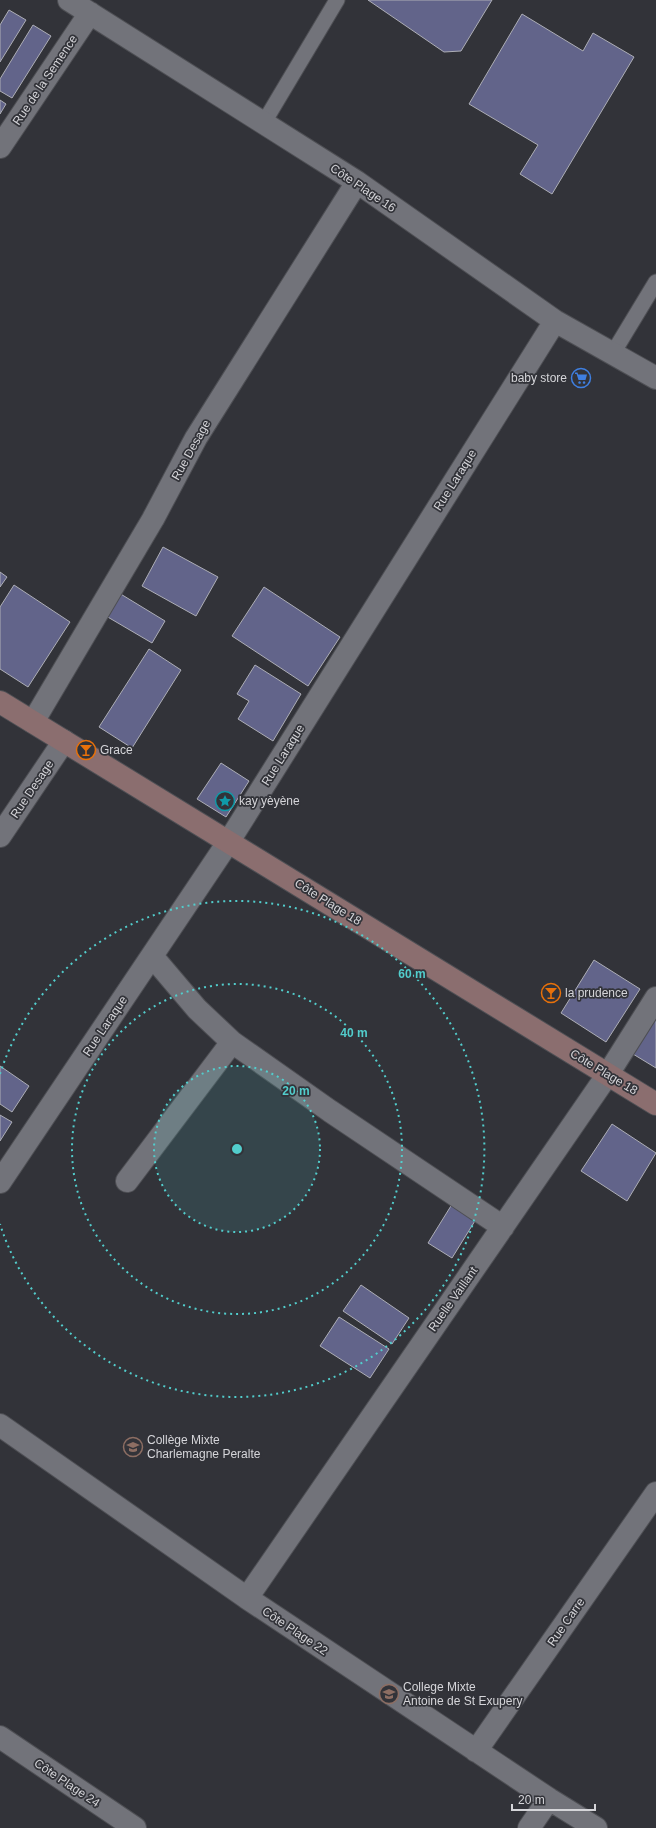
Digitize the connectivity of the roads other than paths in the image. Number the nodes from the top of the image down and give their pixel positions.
1 (69, 0) edge
2 (337, 0) edge
3 (90, 13) junction
4 (263, 124) junction
5 (0, 147) edge
6 (357, 182) junction
7 (656, 282) edge
8 (555, 321) junction
9 (613, 353) junction
10 (656, 378) edge
11 (0, 702) edge
12 (33, 722) junction
13 (64, 741) junction
14 (0, 836) edge
15 (228, 841) junction
16 (152, 956) junction
17 (656, 998) edge
18 (232, 1042) junction
19 (608, 1074) junction
20 (656, 1104) edge
21 (127, 1181) dead end
22 (0, 1182) edge
23 (503, 1227) junction
24 (0, 1425) edge
25 (656, 1493) edge
26 (247, 1598) junction
27 (0, 1737) edge
28 (476, 1751) junction
29 (549, 1799) junction
30 (135, 1828) edge
31 (529, 1828) edge
32 (596, 1828) edge

1 - 3 street, Côte Plage 16
2 - 4 lane
3 - 4 street, Côte Plage 16
3 - 5 street, Rue de la Semence
4 - 6 street, Côte Plage 16
6 - 8 street, Côte Plage 16
6 - 12 street, Rue Desage
7 - 9 lane
8 - 9 street, Côte Plage 16
8 - 15 street, Rue Laraque
9 - 10 street, Côte Plage 16
11 - 12 street, Côte Plage 18
12 - 13 street, Côte Plage 18
13 - 14 street, Rue Desage
13 - 15 street, Côte Plage 18
15 - 16 street, Rue Laraque
15 - 19 street, Côte Plage 18
16 - 18 street
16 - 22 street, Rue Laraque
17 - 19 street, Ruelle Vaillant
18 - 21 street
18 - 23 street
19 - 20 street, Côte Plage 18
19 - 23 street, Ruelle Vaillant
23 - 26 street, Ruelle Vaillant
24 - 26 street, Côte Plage 22
25 - 28 street, Rue Carre
26 - 28 street, Côte Plage 22
27 - 30 street, Côte Plage 24
28 - 29 street, Côte Plage 22
29 - 31 street
29 - 32 street, Côte Plage 22

